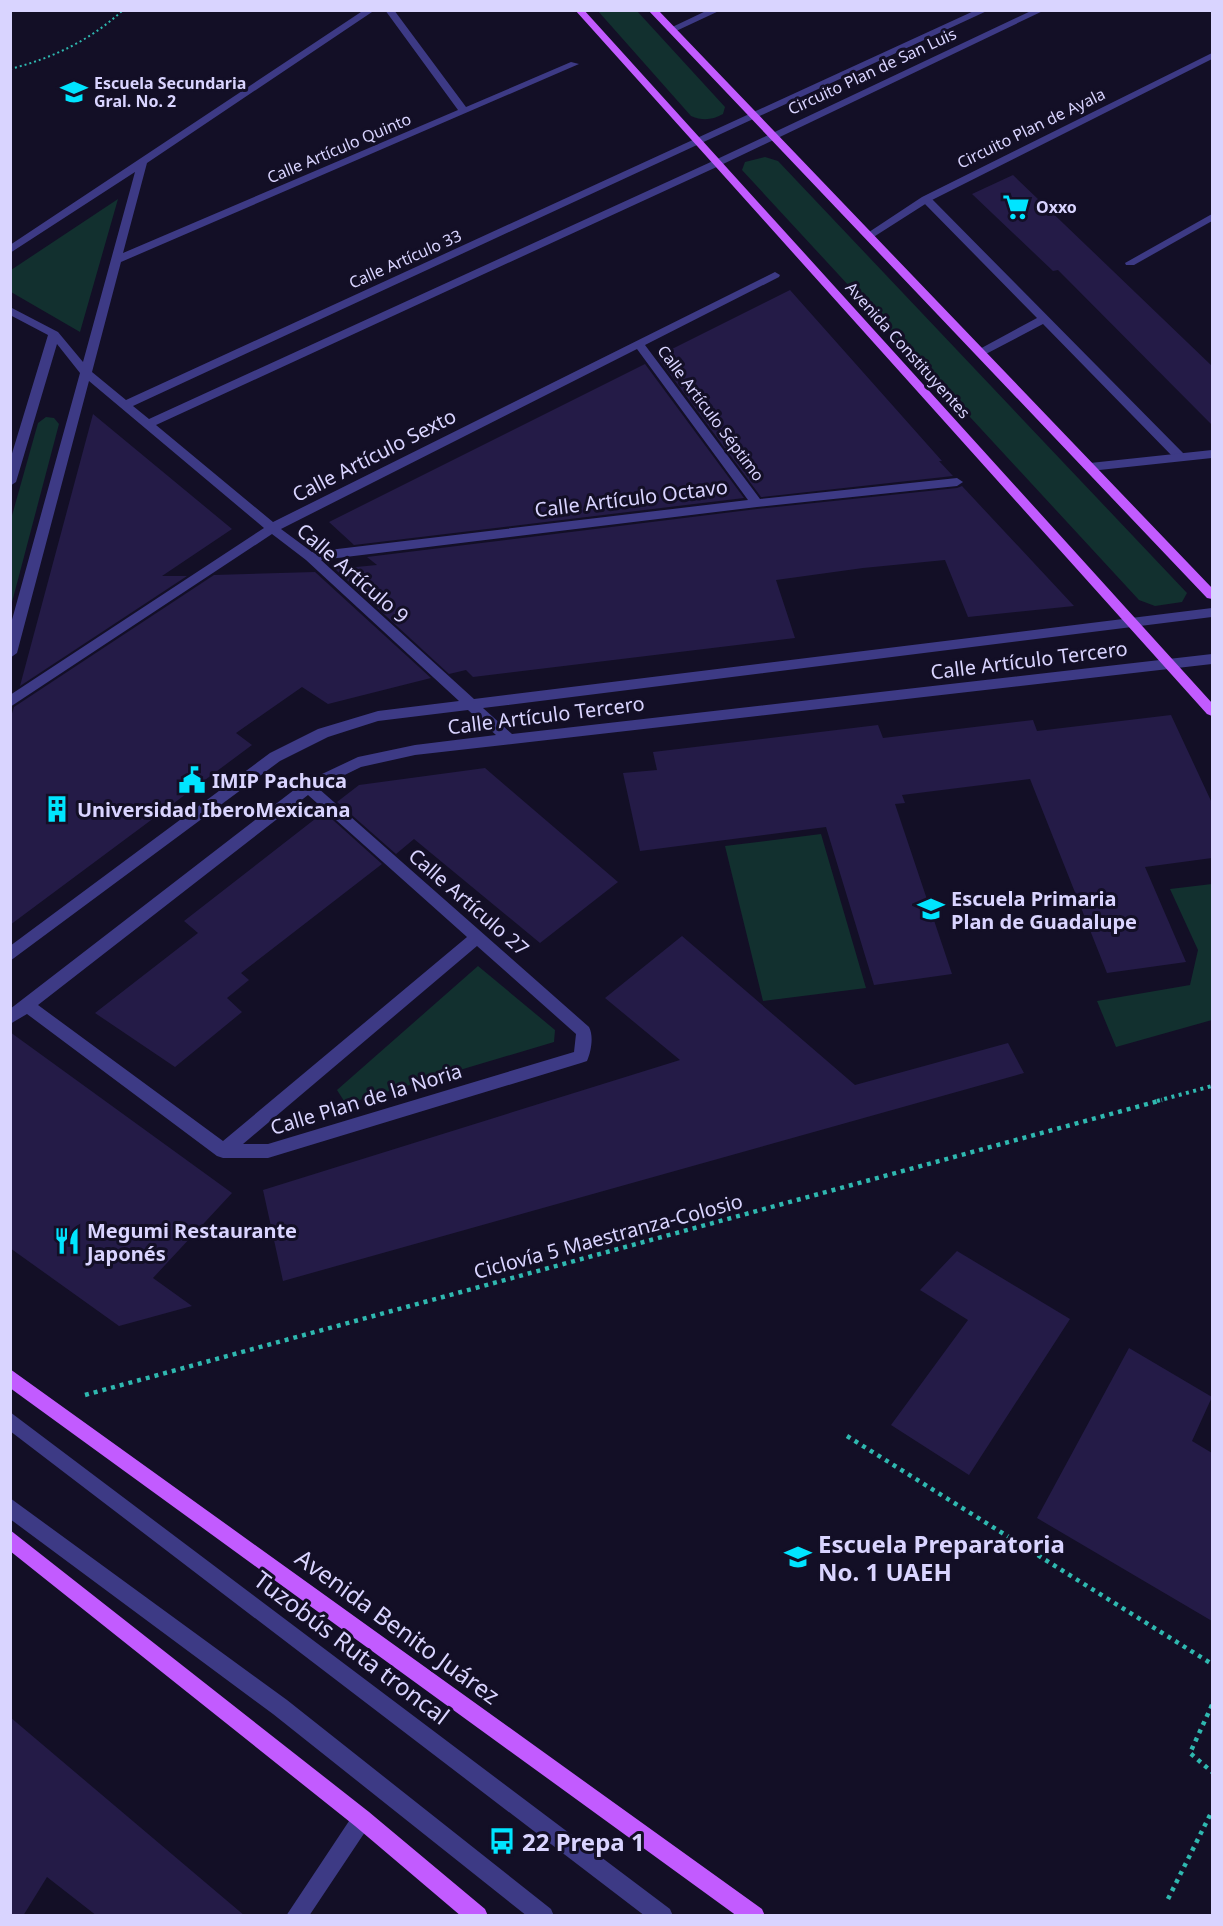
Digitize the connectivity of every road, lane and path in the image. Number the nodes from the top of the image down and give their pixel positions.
1 (123, 10) edge
2 (371, 10) edge
3 (389, 10) edge
4 (579, 10) edge
5 (652, 10) edge
6 (717, 10) edge
7 (986, 10) edge
8 (1041, 10) edge
9 (671, 30) junction
10 (1212, 56) edge
11 (574, 64) dead end
12 (10, 69) edge
13 (464, 111) junction
14 (755, 118) junction
15 (773, 136) junction
16 (699, 143) junction
17 (142, 163) junction
18 (717, 163) junction
19 (926, 199) junction
20 (1212, 218) edge
21 (868, 236) junction
22 (10, 250) edge
23 (116, 260) junction
24 (1130, 263) dead end
25 (775, 275) dead end
26 (10, 310) edge
27 (1044, 319) junction
28 (54, 334) junction
29 (639, 344) junction
30 (980, 352) junction
31 (85, 372) junction
32 (124, 405) junction
33 (148, 424) junction
34 (1212, 454) edge
35 (1180, 457) junction
36 (1090, 467) junction
37 (10, 482) edge
38 (957, 482) dead end
39 (757, 502) junction
40 (272, 528) junction
41 (310, 557) junction
42 (1212, 595) edge
43 (1212, 612) edge
44 (1131, 621) junction
45 (10, 652) edge
46 (1212, 659) edge
47 (1169, 663) junction
48 (10, 702) edge
49 (471, 705) junction
50 (1212, 711) edge
51 (509, 739) junction
52 (308, 787) junction
53 (477, 937) junction
54 (10, 955) edge
55 (26, 1005) junction
56 (10, 1018) edge
57 (581, 1056) joint
58 (1212, 1086) edge
59 (224, 1151) junction
60 (10, 1377) edge
61 (48, 1405) junction
62 (10, 1420) edge
63 (847, 1436) dead end
64 (10, 1508) edge
65 (10, 1539) edge
66 (1212, 1664) edge
67 (1212, 1705) edge
68 (1212, 1772) edge
69 (1212, 1811) edge
70 (362, 1819) junction
71 (1168, 1899) dead end
72 (296, 1916) edge
73 (478, 1916) edge
74 (544, 1916) edge
75 (663, 1916) edge
76 (755, 1916) edge

1 - 12 path
2 - 17 street
3 - 13 street
4 - 16 main road, Avenida Constituyentes
5 - 9 main road
6 - 9 street
7 - 14 street, Circuito Plan de San Luis
8 - 15 street, Circuito Plan de San Luis
9 - 14 main road
10 - 19 street, Circuito Plan de Ayala
11 - 13 street, Calle Artículo Quinto
13 - 23 street, Calle Artículo Quinto
14 - 15 main road
14 - 16 street, Circuito Plan de San Luis
15 - 18 street, Circuito Plan de San Luis
15 - 21 main road
16 - 18 main road, Avenida Constituyentes
16 - 32 street, Calle Artículo 33
17 - 22 street
17 - 23 street
18 - 33 street
18 - 44 main road, Avenida Constituyentes
19 - 21 street, Circuito Plan de Ayala
19 - 27 street
20 - 24 street
21 - 30 main road
23 - 31 street
25 - 29 street, Calle Artículo Sexto
26 - 28 street
27 - 30 street
27 - 35 street
28 - 31 street, Calle Artículo 9
28 - 37 street
29 - 39 street, Calle Artículo Séptimo
29 - 40 street, Calle Artículo Sexto
30 - 36 main road
31 - 32 street, Calle Artículo 9
31 - 45 street
32 - 33 street, Calle Artículo 9
33 - 40 street, Calle Artículo 9
34 - 35 street
35 - 36 street
36 - 42 main road
38 - 39 street, Calle Artículo Octavo
39 - 41 street, Calle Artículo Octavo
40 - 41 street, Calle Artículo 9
40 - 48 street, Calle Artículo Sexto
41 - 49 street, Calle Artículo 9
43 - 44 street
44 - 47 main road, Avenida Constituyentes
44 - 49 street, Calle Artículo Tercero
46 - 47 street
47 - 50 main road, Avenida Constituyentes
47 - 51 street, Calle Artículo Tercero
49 - 51 street, Calle Artículo 9
49 - 54 street, Calle Artículo Tercero
51 - 52 street, Calle Artículo Tercero
52 - 53 street, Calle Artículo 27
52 - 55 street, Calle Artículo Tercero
53 - 57 street, Calle Artículo 27
53 - 59 street
55 - 56 street, Calle Artículo Tercero
55 - 59 street
57 - 59 street, Calle Plan de la Noria
58 - 61 path, Ciclovía 5 Maestranza-Colosio
60 - 61 main road, Avenida Benito Juárez
61 - 76 main road, Avenida Benito Juárez
62 - 75 street, Tuzobús Ruta troncal
63 - 66 path
64 - 74 street
65 - 70 main road
67 - 68 path
69 - 71 path
70 - 72 street
70 - 73 main road

